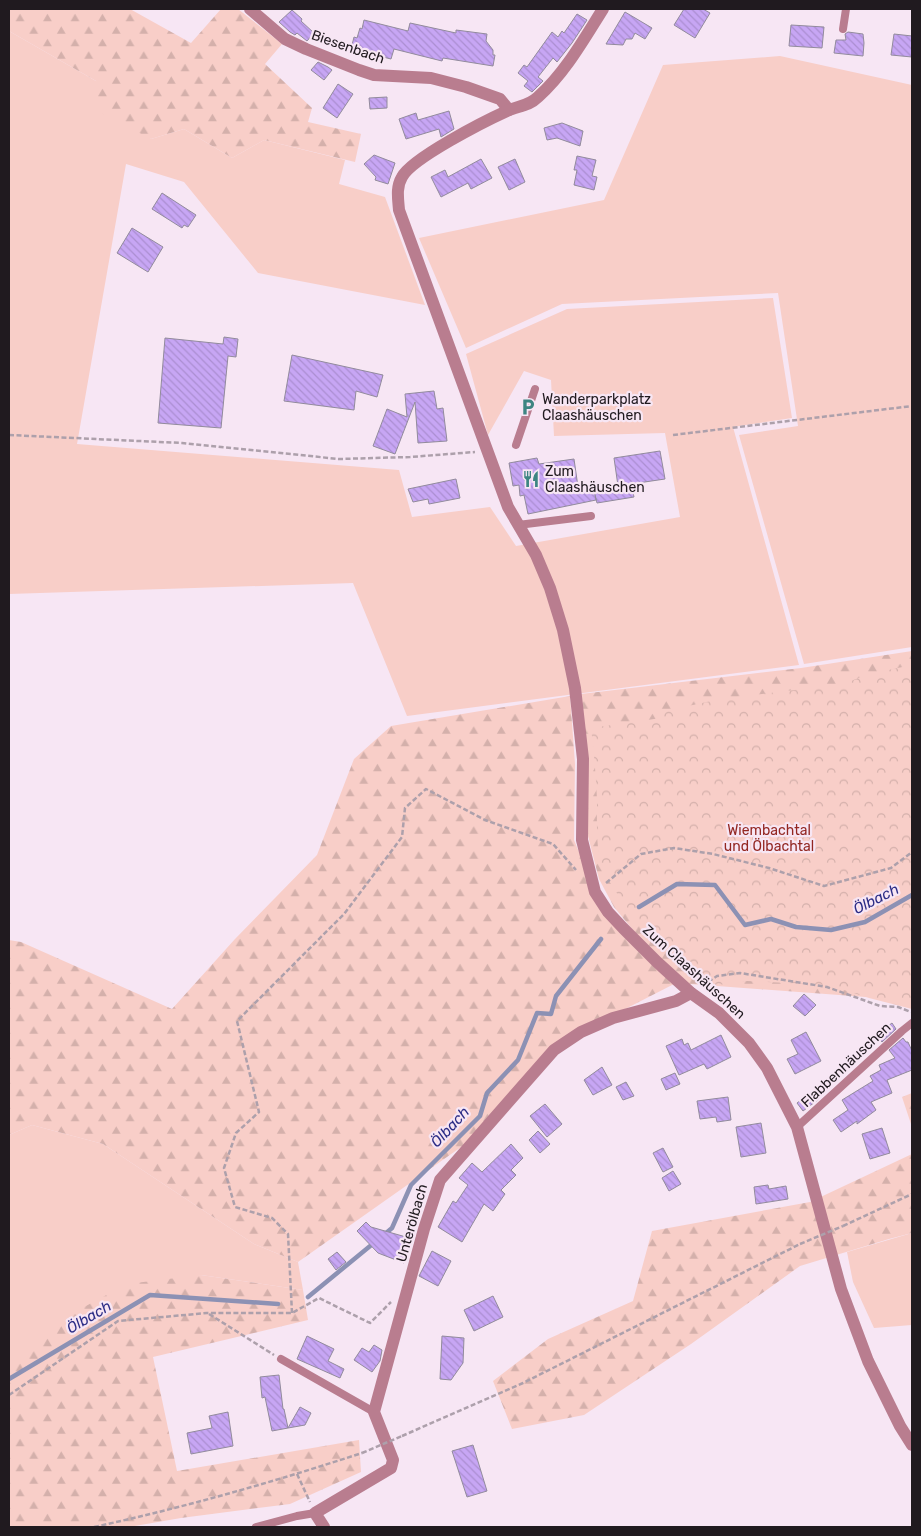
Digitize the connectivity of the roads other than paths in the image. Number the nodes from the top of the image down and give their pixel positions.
1 (250, 9) edge
2 (603, 9) edge
3 (846, 9) edge
4 (844, 29) dead end
5 (509, 110) junction
6 (535, 389) dead end
7 (516, 445) dead end
8 (591, 516) dead end
9 (518, 525) junction
10 (691, 993) junction
11 (912, 1023) edge
12 (797, 1127) junction
13 (280, 1359) road end
14 (374, 1412) junction
15 (912, 1445) edge
16 (315, 1513) junction
17 (256, 1527) edge
18 (324, 1527) edge

1 - 5 street, Biesenbach
2 - 5 street
3 - 4 lane
5 - 9 street, Zum Claashäuschen
6 - 7 lane
8 - 9 lane
9 - 10 street, Zum Claashäuschen
10 - 12 street, Zum Claashäuschen
10 - 14 street, Unterölbach
11 - 12 lane, Flabbenhäuschen
12 - 15 street, Zum Claashäuschen
13 - 14 lane
14 - 16 street
16 - 17 lane
16 - 18 street

